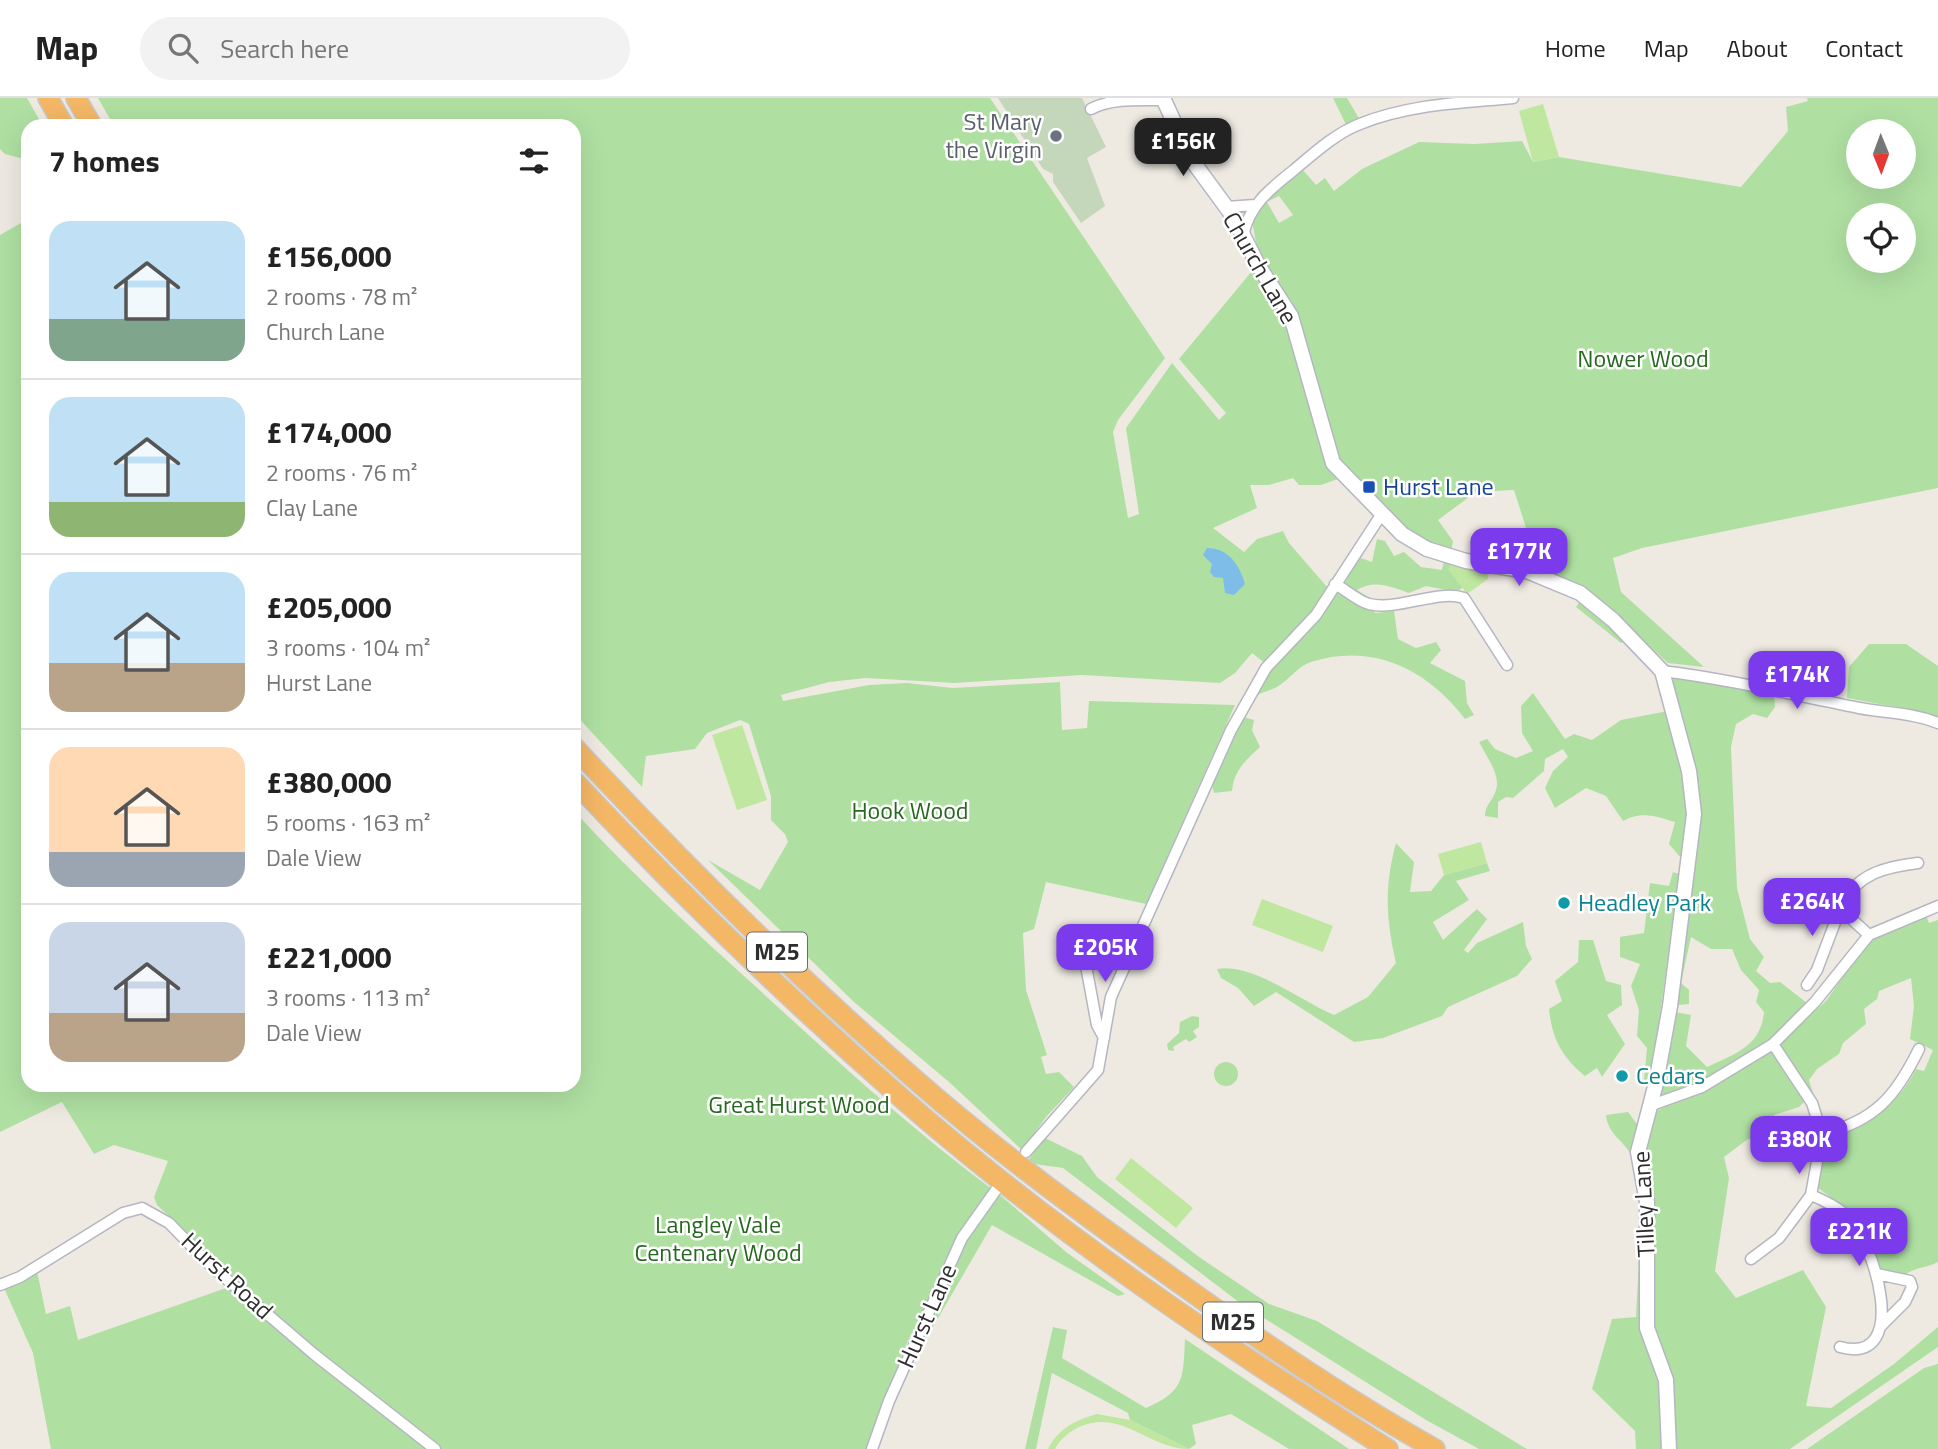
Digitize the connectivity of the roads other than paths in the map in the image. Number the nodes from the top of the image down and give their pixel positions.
1 (48, 98) edge
2 (76, 98) edge
3 (1513, 98) edge
4 (1163, 99) edge
5 (1091, 109) dead end
6 (60, 119) edge
7 (88, 119) edge
8 (1255, 205) junction
9 (1226, 207) junction
10 (1243, 236) junction
11 (1381, 516) junction
12 (1335, 584) junction
13 (1507, 665) dead end
14 (1662, 671) junction
15 (1938, 723) edge
16 (581, 754) edge
17 (581, 788) edge
18 (1918, 863) dead end
19 (1842, 904) junction
20 (1938, 906) edge
21 (1869, 935) junction
22 (1129, 956) junction
23 (1807, 985) dead end
24 (1104, 1038) junction
25 (1773, 1044) junction
26 (1919, 1049) dead end
27 (1648, 1106) junction
28 (1822, 1134) junction
29 (1026, 1153) dead end
30 (996, 1190) dead end
31 (1811, 1195) junction
32 (1751, 1259) dead end
33 (1877, 1274) junction
34 (0, 1285) edge
35 (1880, 1328) junction
36 (1840, 1347) dead end
37 (435, 1449) edge
38 (872, 1449) edge
39 (1388, 1449) edge
40 (1435, 1449) edge
41 (1669, 1449) edge

1 - 6 highway
2 - 7 highway
3 - 8 street
4 - 5 street
4 - 9 street, Church Lane
8 - 9 street
8 - 10 street
9 - 10 street, Church Lane
10 - 11 street, Church Lane
11 - 12 street
11 - 14 street, Church Lane
12 - 13 street
12 - 22 street
14 - 15 street
14 - 27 street, Tilley Lane
16 - 40 highway, M25
17 - 39 highway, M25
18 - 19 street
19 - 21 street
19 - 23 street
20 - 21 street
21 - 25 street
22 - 24 street
22 - 24 street
24 - 29 street
25 - 27 street
25 - 28 street
26 - 28 street
27 - 41 street, Tilley Lane
28 - 31 street
30 - 38 street, Hurst Lane
31 - 32 street
31 - 33 street
33 - 35 street
33 - 35 street
34 - 37 street, Hurst Road
35 - 36 street

